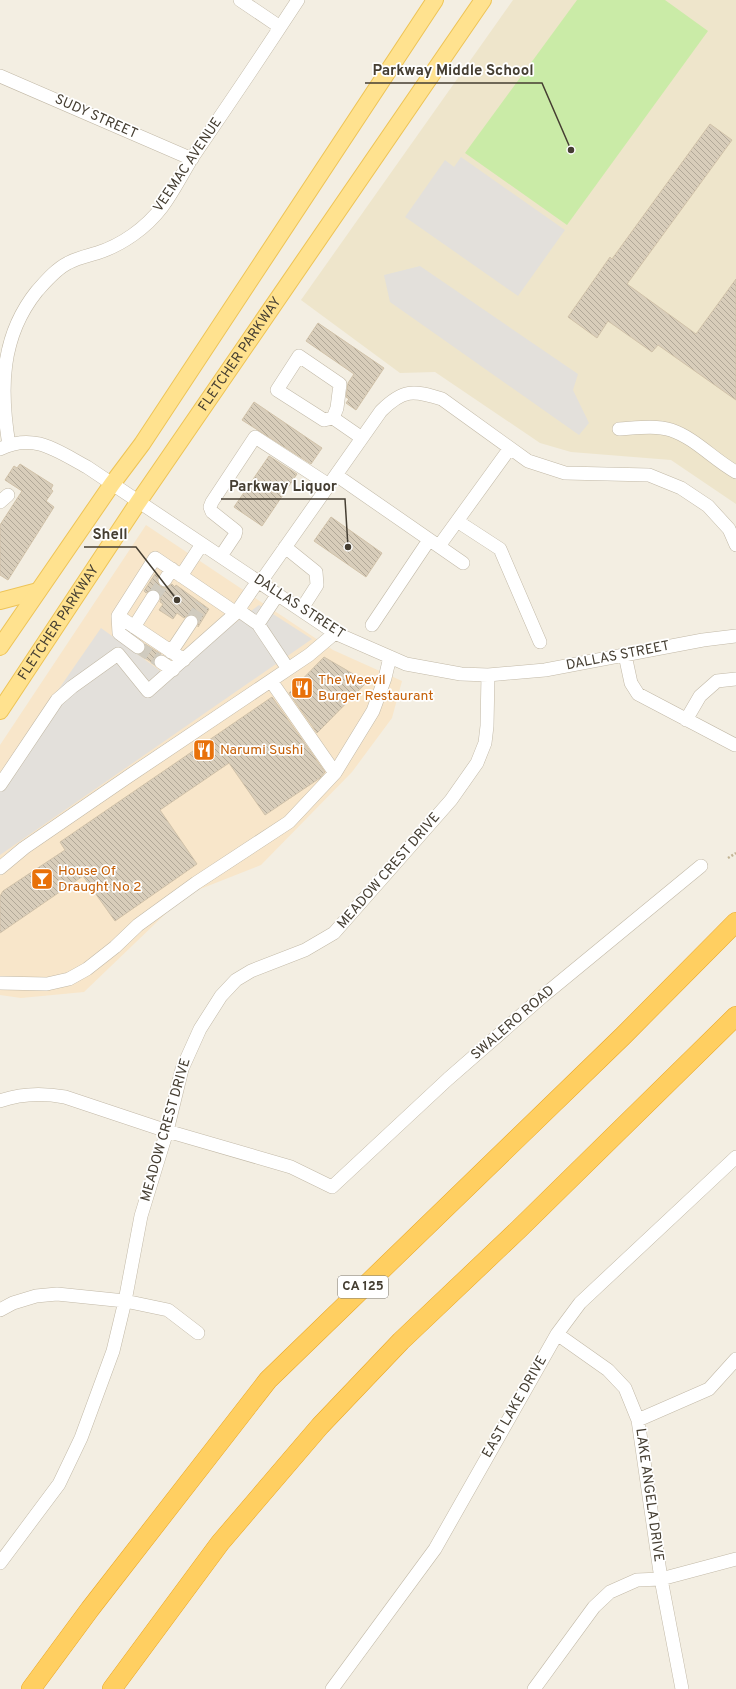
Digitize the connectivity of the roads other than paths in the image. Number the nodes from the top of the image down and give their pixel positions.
1 (240, 0) edge
2 (298, 0) edge
3 (435, 0) edge
4 (483, 0) edge
5 (280, 27) junction
6 (0, 76) edge
7 (192, 159) junction
8 (333, 418) junction
9 (619, 429) dead end
10 (362, 438) junction
11 (5, 447) edge
12 (510, 448) junction
13 (736, 472) edge
14 (332, 480) junction
15 (112, 484) junction
16 (139, 501) junction
17 (457, 521) junction
18 (434, 543) junction
19 (202, 544) junction
20 (736, 545) edge
21 (285, 547) junction
22 (221, 556) junction
23 (463, 563) dead end
24 (172, 575) junction
25 (259, 582) junction
26 (38, 591) junction
27 (278, 594) junction
28 (153, 597) tunnel mouth
29 (0, 601) edge
30 (301, 610) junction
31 (237, 611) junction
32 (118, 616) junction
33 (191, 622) tunnel mouth
34 (258, 624) junction
35 (372, 625) dead end
36 (134, 627) junction
37 (335, 633) junction
38 (736, 636) edge
39 (540, 642) dead end
40 (0, 647) edge
41 (138, 647) tunnel mouth
42 (171, 652) junction
43 (625, 655) junction
44 (390, 657) junction
45 (184, 660) junction
46 (161, 662) tunnel mouth
47 (288, 669) junction
48 (173, 670) junction
49 (488, 675) junction
50 (736, 679) edge
51 (271, 680) junction
52 (0, 711) edge
53 (686, 720) junction
54 (735, 745) edge
55 (335, 773) junction
56 (0, 785) edge
57 (701, 866) dead end
58 (0, 868) edge
59 (736, 922) edge
60 (0, 983) edge
61 (736, 1016) edge
62 (0, 1101) edge
63 (167, 1131) junction
64 (736, 1157) edge
65 (125, 1301) junction
66 (0, 1310) edge
67 (198, 1333) dead end
68 (557, 1334) junction
69 (736, 1359) edge
70 (638, 1420) junction
71 (736, 1559) edge
72 (0, 1563) edge
73 (661, 1579) junction
74 (31, 1689) edge
75 (112, 1689) edge
76 (332, 1689) edge
77 (534, 1689) edge
78 (682, 1689) edge

1 - 5 street
2 - 5 street, VEEMAC AVENUE
3 - 15 main road
4 - 16 main road, FLETCHER PARKWAY
5 - 7 street, VEEMAC AVENUE
6 - 7 street, SUDY STREET
7 - 11 street, VEEMAC AVENUE
8 - 8 street
8 - 10 street
9 - 13 street
10 - 12 street
10 - 14 street
11 - 15 street, DALLAS STREET
12 - 17 street
12 - 20 street
14 - 18 street
14 - 21 street
14 - 22 street
15 - 16 street, DALLAS STREET
15 - 26 main road
16 - 19 street, DALLAS STREET
16 - 52 main road, FLETCHER PARKWAY
17 - 18 street
17 - 39 street
18 - 23 street
18 - 35 street
19 - 22 street, DALLAS STREET
19 - 24 street
21 - 25 street
21 - 30 street
22 - 25 street, DALLAS STREET
24 - 31 street
24 - 32 street
25 - 27 street, DALLAS STREET
25 - 31 street
26 - 29 main road
26 - 40 main road
27 - 30 street, DALLAS STREET
27 - 34 street
28 - 36 street
30 - 37 street, DALLAS STREET
31 - 34 street
31 - 45 street
32 - 36 street
32 - 41 street
33 - 42 street
34 - 47 street
36 - 42 street
37 - 44 street, DALLAS STREET
37 - 47 street
38 - 43 street, DALLAS STREET
42 - 45 street
43 - 49 street, DALLAS STREET
43 - 53 street
44 - 49 street, DALLAS STREET
44 - 55 street
45 - 48 street
46 - 48 street
47 - 51 street
48 - 56 street
49 - 63 street, MEADOW CREST DRIVE
50 - 53 street
51 - 55 street
51 - 58 street
53 - 54 street
55 - 60 street
57 - 63 street, SWALERO ROAD
59 - 74 highway, CA 125
61 - 75 highway
62 - 63 street
63 - 65 street, MEADOW CREST DRIVE
64 - 68 street, EAST LAKE DRIVE
65 - 66 street
65 - 67 street
65 - 72 street, MEADOW CREST DRIVE
68 - 70 street, LAKE ANGELA DRIVE
68 - 76 street, EAST LAKE DRIVE
69 - 70 street
70 - 73 street, LAKE ANGELA DRIVE
71 - 73 street
73 - 77 street
73 - 78 street, LAKE ANGELA DRIVE

